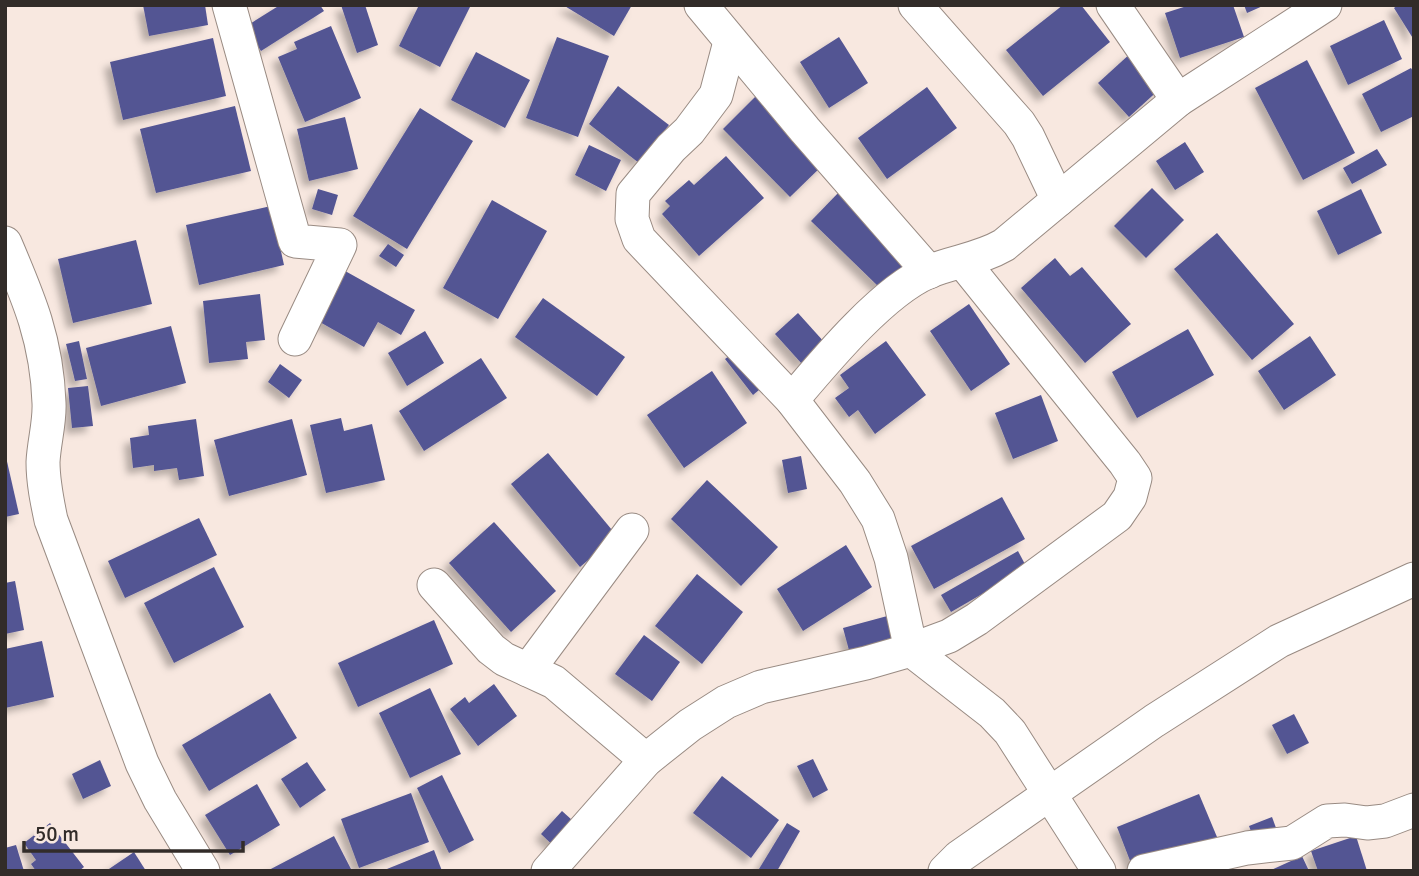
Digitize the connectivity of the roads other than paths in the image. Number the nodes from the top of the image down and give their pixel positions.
1 (229, 5) edge
2 (915, 5) edge
3 (1113, 5) edge
4 (1325, 5) edge
5 (706, 7) edge
6 (730, 43) junction
7 (1178, 100) junction
8 (1058, 200) junction
9 (5, 243) edge
10 (963, 262) junction
11 (929, 272) junction
12 (295, 339) dead end
13 (792, 400) junction
14 (632, 530) dead end
15 (1414, 579) edge
16 (434, 585) dead end
17 (911, 650) junction
18 (528, 670) junction
19 (646, 760) junction
20 (1049, 793) junction
21 (1414, 810) edge
22 (203, 871) edge
23 (548, 871) edge
24 (945, 871) edge
25 (1099, 871) edge
26 (1144, 871) edge

1 - 12 street
2 - 8 street
3 - 7 street
4 - 7 street
5 - 6 street
6 - 11 street
6 - 13 street
7 - 8 street
8 - 10 street
9 - 22 street
10 - 11 street
10 - 17 street
11 - 13 street
13 - 17 street
14 - 18 street
15 - 20 street
16 - 18 street
17 - 19 street
17 - 20 street
18 - 19 street
19 - 23 street
20 - 24 street
20 - 25 street
21 - 26 street

